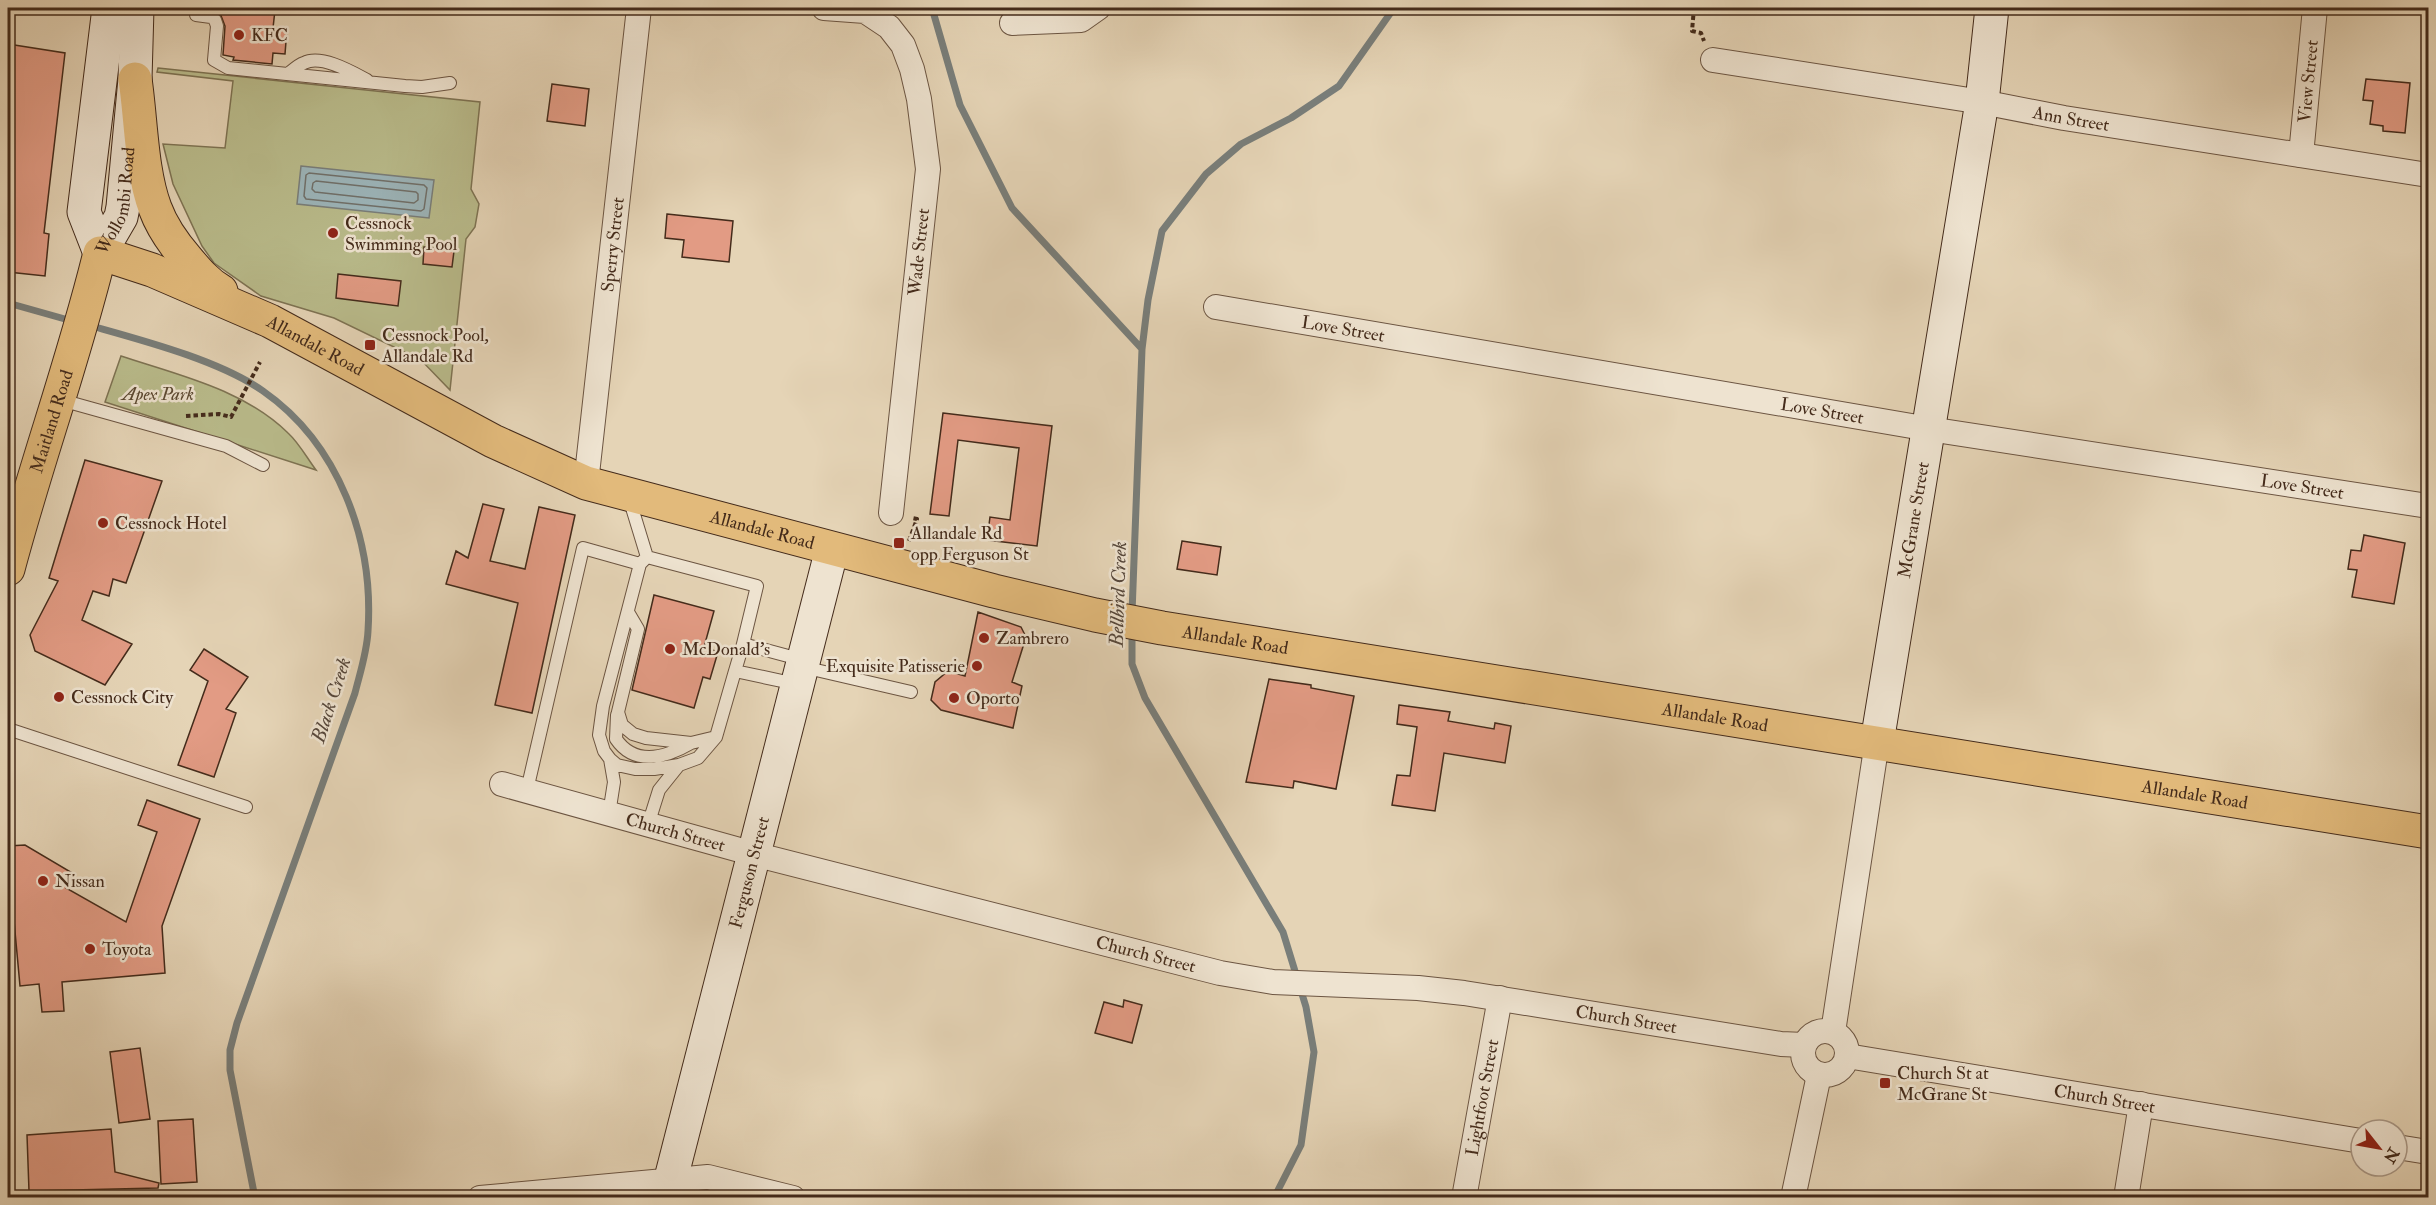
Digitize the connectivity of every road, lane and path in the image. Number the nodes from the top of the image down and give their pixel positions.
1 (110, 8) edge
2 (132, 8) edge
3 (137, 8) edge
4 (639, 8) edge
5 (824, 8) edge
6 (1098, 8) edge
7 (1694, 8) edge
8 (1992, 8) edge
9 (2315, 8) edge
10 (196, 15) dead end
11 (1012, 23) dead end
12 (1713, 60) joint
13 (135, 79) junction
14 (450, 83) dead end
15 (1983, 102) junction
16 (2301, 155) junction
17 (2428, 175) edge
18 (99, 253) junction
19 (1216, 307) dead end
20 (270, 321) junction
21 (260, 362) dead end
22 (59, 399) junction
23 (182, 416) dead end
24 (1929, 429) junction
25 (263, 465) dead end
26 (586, 483) junction
27 (628, 494) junction
28 (16, 506) edge
29 (2428, 506) edge
30 (891, 513) dead end
31 (832, 549) junction
32 (644, 560) junction
33 (8, 569) edge
34 (628, 612) junction
35 (742, 644) junction
36 (800, 670) junction
37 (735, 671) junction
38 (911, 692) dead end
39 (618, 712) junction
40 (8, 729) edge
41 (716, 737) junction
42 (1877, 742) junction
43 (691, 743) junction
44 (610, 759) junction
45 (679, 765) junction
46 (502, 784) dead end
47 (527, 790) junction
48 (246, 807) dead end
49 (609, 814) junction
50 (648, 825) junction
51 (2428, 832) edge
52 (754, 854) junction
53 (1500, 998) junction
54 (1833, 1032) junction
55 (1804, 1045) junction
56 (1847, 1056) junction
57 (1819, 1075) junction
58 (2141, 1104) junction
59 (2349, 1138) edge
60 (2409, 1148) edge
61 (2428, 1152) edge
62 (669, 1188) edge
63 (480, 1197) edge
64 (793, 1197) edge
65 (1464, 1197) edge
66 (1793, 1197) edge
67 (2126, 1197) edge

1 - 18 street, Wollombi Road
2 - 3 lane
3 - 13 street, Wollombi Road
4 - 26 street, Sperry Street
5 - 30 street, Wade Street
6 - 11 street
7 - 12 path
8 - 15 street, McGrane Street
9 - 16 street, View Street
10 - 14 lane
12 - 15 street, Ann Street
13 - 18 street, Wollombi Road
13 - 20 main road
15 - 16 street, Ann Street
15 - 24 street, McGrane Street
16 - 17 street, Ann Street
18 - 20 main road, Allandale Road
18 - 22 main road, Maitland Road
19 - 24 street, Love Street
20 - 26 main road, Allandale Road
21 - 23 path
22 - 25 lane
22 - 28 main road, Maitland Road
24 - 29 street, Love Street
24 - 42 street, McGrane Street
26 - 27 main road, Allandale Road
27 - 31 main road, Allandale Road
27 - 32 lane
28 - 33 main road, Maitland Road
31 - 36 street, Ferguson Street
31 - 42 main road, Allandale Road
32 - 34 lane
32 - 35 lane
32 - 47 lane
34 - 39 lane
34 - 44 lane
35 - 36 lane
35 - 37 lane
36 - 37 lane
36 - 38 lane
36 - 52 street, Ferguson Street
37 - 41 lane
39 - 43 lane
39 - 43 lane
40 - 48 lane
41 - 43 lane
41 - 45 lane
42 - 51 main road, Allandale Road
42 - 54 street, McGrane Street
44 - 45 lane
44 - 49 lane
45 - 50 lane
46 - 47 street, Church Street
47 - 49 street, Church Street
49 - 50 street, Church Street
50 - 52 street, Church Street
52 - 53 street, Church Street
52 - 62 street, Ferguson Street
53 - 55 street, Church Street
53 - 65 street, Lightfoot Street
54 - 55 street
54 - 56 street
55 - 57 street
56 - 57 street
56 - 58 street, Church Street
57 - 66 street
58 - 59 street, Church Street
58 - 67 street
60 - 61 street
62 - 63 street
62 - 64 street

